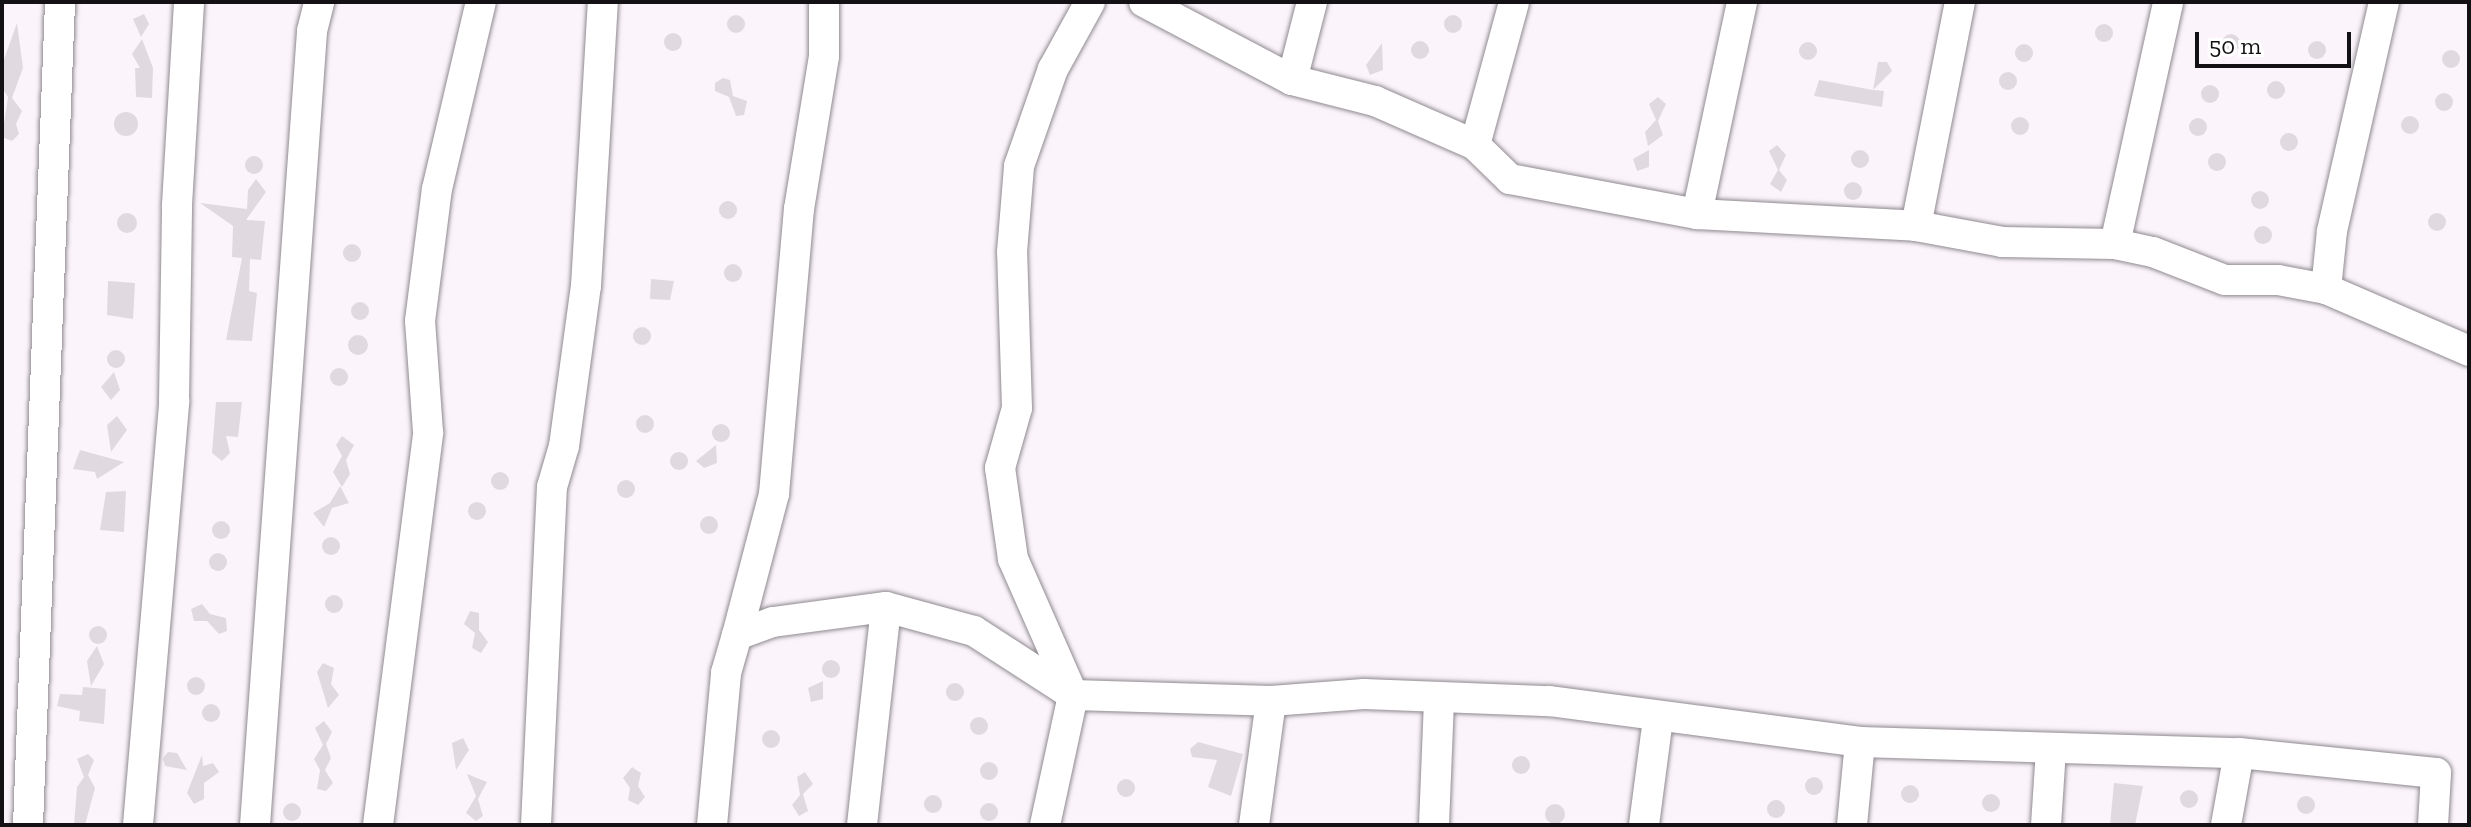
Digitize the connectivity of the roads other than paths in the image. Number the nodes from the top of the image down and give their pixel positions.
1 (60, 2) edge
2 (189, 2) edge
3 (319, 2) edge
4 (481, 2) edge
5 (603, 2) edge
6 (824, 2) edge
7 (1090, 2) edge
8 (1144, 2) edge
9 (1312, 2) edge
10 (1514, 2) edge
11 (1742, 2) edge
12 (1960, 2) edge
13 (2168, 2) edge
14 (2384, 2) edge
15 (1292, 80) junction
16 (1475, 145) junction
17 (1697, 214) junction
18 (1916, 226) junction
19 (2115, 244) junction
20 (2326, 289) junction
21 (2469, 351) edge
22 (886, 607) junction
23 (737, 635) junction
24 (1073, 695) junction
25 (1271, 701) junction
26 (1439, 701) junction
27 (1658, 719) junction
28 (1860, 742) junction
29 (2051, 750) junction
30 (2239, 753) junction
31 (28, 825) edge
32 (138, 825) edge
33 (255, 825) edge
34 (378, 825) edge
35 (536, 825) edge
36 (712, 825) edge
37 (862, 825) edge
38 (1045, 825) edge
39 (1254, 825) edge
40 (1434, 825) edge
41 (1644, 825) edge
42 (1852, 825) edge
43 (2046, 825) edge
44 (2226, 825) edge
45 (2433, 825) edge

1 - 31 street
2 - 32 street
3 - 33 street
4 - 34 street
5 - 35 street
6 - 23 street
7 - 24 street
8 - 15 street
9 - 15 street
10 - 16 street
11 - 17 street
12 - 18 street
13 - 19 street
14 - 20 street
15 - 16 street
16 - 17 street
17 - 18 street
18 - 19 street
19 - 20 street
20 - 21 street
22 - 23 street
22 - 24 street
22 - 37 street
23 - 36 street
24 - 25 street
24 - 38 street
25 - 26 street
25 - 39 street
26 - 27 street
26 - 40 street
27 - 28 street
27 - 41 street
28 - 29 street
28 - 42 street
29 - 30 street
29 - 43 street
30 - 44 street
30 - 45 street

